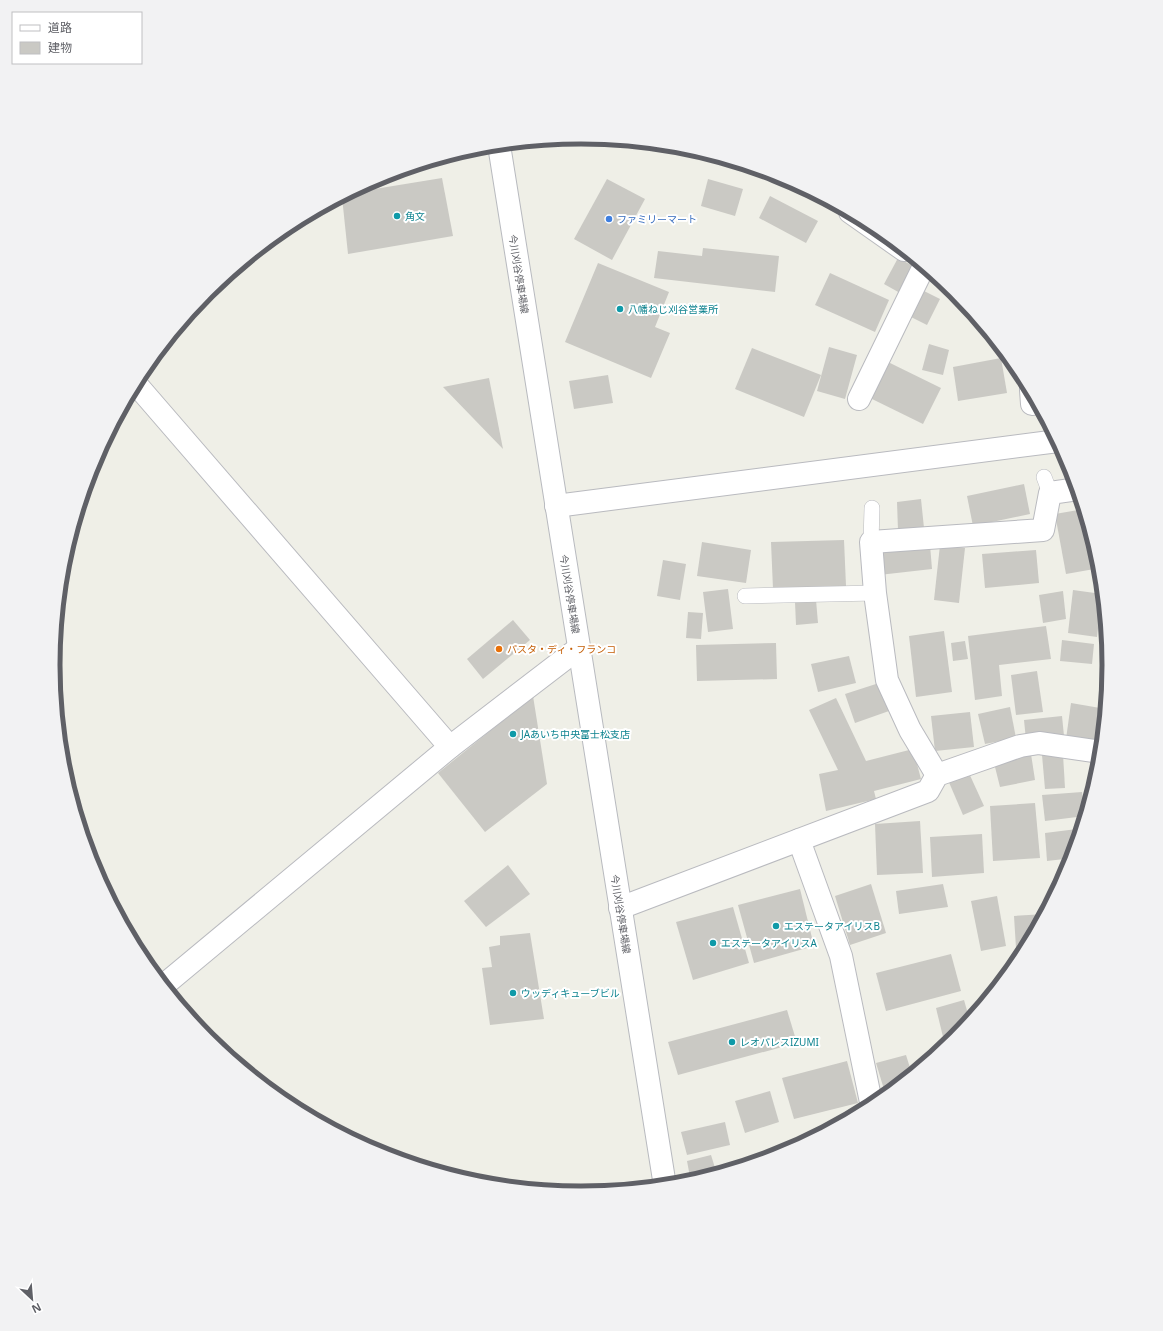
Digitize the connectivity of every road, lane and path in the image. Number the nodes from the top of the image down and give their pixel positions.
1 (500, 150) edge
2 (922, 270) edge
3 (140, 389) edge
4 (859, 399) dead end
5 (1052, 442) edge
6 (1071, 488) edge
7 (556, 506) junction
8 (872, 508) dead end
9 (871, 542) junction
10 (875, 593) junction
11 (745, 596) dead end
12 (579, 648) junction
13 (450, 747) junction
14 (1096, 751) edge
15 (937, 775) junction
16 (799, 840) junction
17 (620, 908) junction
18 (167, 982) edge
19 (870, 1099) edge
20 (664, 1180) edge

1 - 7 street, 今川刈谷停車場線
2 - 4 street
3 - 13 street
5 - 7 street
6 - 9 street
7 - 12 street, 今川刈谷停車場線
8 - 9 lane
9 - 10 street
10 - 11 lane
10 - 15 street
12 - 13 street
12 - 17 street, 今川刈谷停車場線
13 - 18 street
14 - 15 street
15 - 16 street
16 - 17 street
16 - 19 street
17 - 20 street, 今川刈谷停車場線

